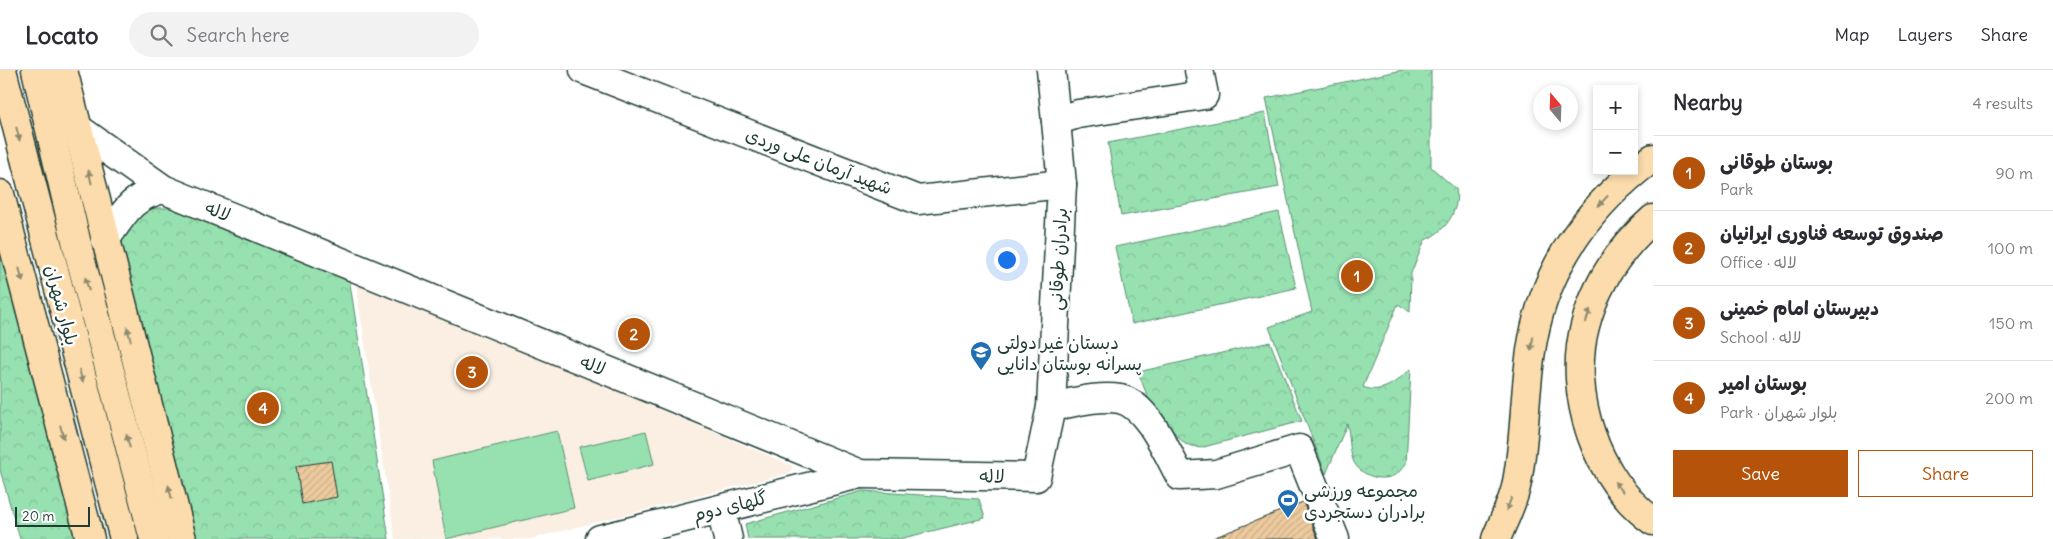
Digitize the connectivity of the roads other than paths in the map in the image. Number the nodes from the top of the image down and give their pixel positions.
1 (2, 70) edge
2 (36, 70) edge
3 (63, 70) edge
4 (584, 70) edge
5 (1051, 70) edge
6 (1198, 70) edge
7 (1056, 121) junction
8 (80, 130) junction
9 (1653, 158) edge
10 (1062, 184) junction
11 (163, 189) junction
12 (0, 194) edge
13 (1653, 219) edge
14 (105, 240) junction
15 (1051, 407) junction
16 (860, 474) junction
17 (1036, 477) joint
18 (721, 509) junction
19 (1653, 522) edge
20 (90, 539) edge
21 (124, 539) edge
22 (154, 539) edge
23 (182, 539) edge
24 (600, 539) edge
25 (728, 539) edge
26 (1335, 539) edge
27 (1496, 539) edge

1 -> 21 main road, بلوار شهران
22 -> 2 main road, بلوار شهران
3 - 8 main road
4 - 10 street, شهید آرمان علی وردی
5 - 7 street, برادران طوقانی
6 - 7 street
7 - 10 street, برادران طوقانی
8 - 11 street, لاله
14 -> 8 main road
9 -> 27 main road
10 - 15 street, برادران طوقانی
11 - 14 street
11 - 16 street, لاله
12 -> 20 main road, بلوار شهران
19 -> 13 main road
23 -> 14 main road
15 - 17 street, برادران طوقانی
15 - 26 street
16 - 17 street, لاله
16 - 18 street, گلهای دوم
18 - 24 street, گلهای دوم
18 - 25 street

